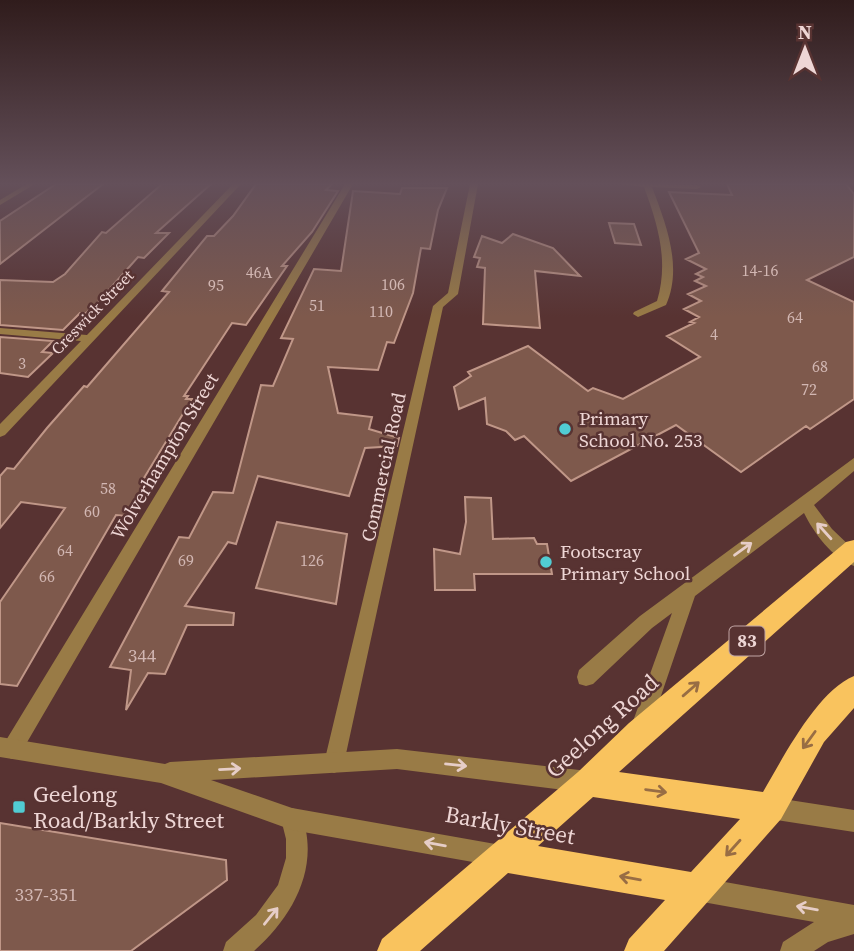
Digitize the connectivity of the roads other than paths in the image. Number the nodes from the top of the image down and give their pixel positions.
1 (195, 228) edge
2 (322, 228) edge
3 (466, 228) edge
4 (663, 228) edge
5 (638, 314) dead end
6 (0, 331) edge
7 (90, 338) junction
8 (0, 432) edge
9 (854, 463) edge
10 (806, 503) junction
11 (852, 554) edge
12 (688, 590) junction
13 (586, 677) dead end
14 (854, 689) edge
15 (639, 733) junction
16 (6, 748) edge
17 (334, 763) junction
18 (161, 773) junction
19 (588, 782) junction
20 (770, 808) junction
21 (292, 819) junction
22 (854, 821) edge
23 (502, 856) junction
24 (697, 889) junction
25 (854, 919) edge
26 (235, 951) edge
27 (394, 951) edge
28 (641, 951) edge
29 (792, 951) edge

1 - 7 street, Creswick Street
2 - 16 street, Wolverhampton Street
3 - 17 street, Commercial Road
4 - 5 street
6 - 7 street
7 - 8 street, Creswick Street
9 - 10 street
11 -> 10 street
12 -> 10 street
15 -> 11 highway, Geelong Road / 83
12 - 13 street
12 - 15 street
14 -> 20 highway
15 - 19 highway, Geelong Road / 83
16 - 18 street, Barkly Street
18 -> 17 street, Barkly Street
17 -> 19 street, Barkly Street
18 - 21 street, Barkly Street
19 -> 20 highway, Barkly Street
19 - 23 highway, Geelong Road / 83
20 - 22 street, Barkly Street
20 -> 24 highway
23 -> 21 street, Barkly Street
26 -> 21 street
24 -> 23 highway, Barkly Street
23 - 27 highway, Geelong Road / 83
25 -> 24 street, Barkly Street
24 - 28 highway
25 - 29 street

